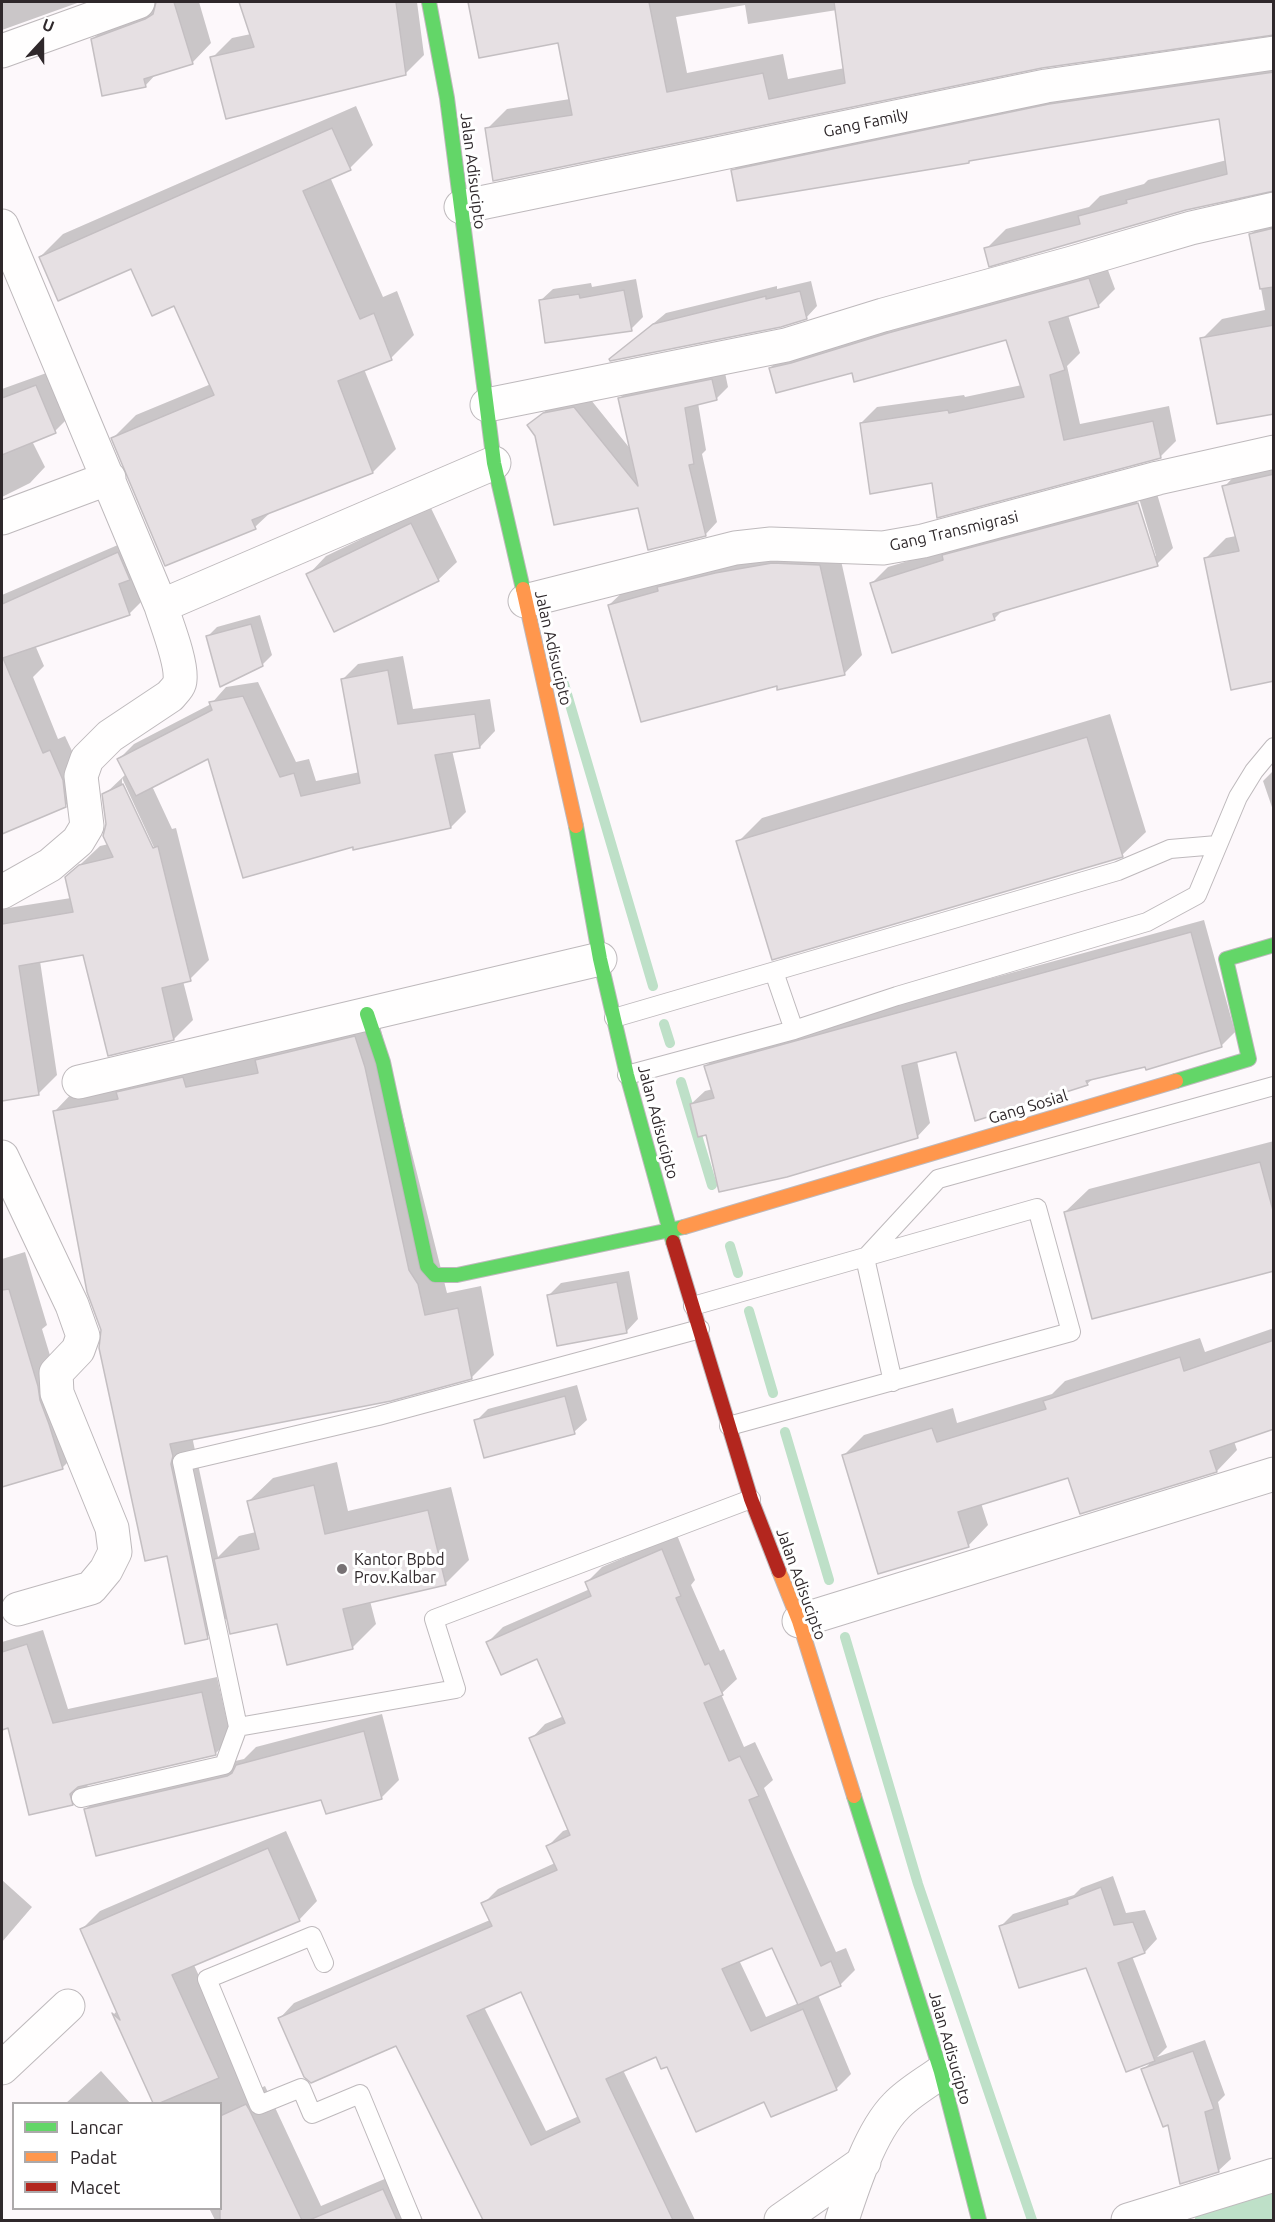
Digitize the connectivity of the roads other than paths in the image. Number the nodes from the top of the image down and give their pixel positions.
1 (138, 2) edge
2 (429, 2) edge
3 (2, 51) edge
4 (1274, 53) edge
5 (461, 207) junction
6 (1274, 209) edge
7 (2, 226) edge
8 (486, 405) junction
9 (1274, 452) edge
10 (494, 463) junction
11 (109, 478) junction
12 (2, 518) edge
13 (525, 601) junction
14 (161, 606) junction
15 (1274, 747) edge
16 (1217, 845) junction
17 (2, 892) edge
18 (1274, 945) edge
19 (600, 960) junction
20 (774, 972) junction
21 (367, 1014) junction
22 (614, 1018) junction
23 (794, 1030) junction
24 (627, 1076) junction
25 (79, 1082) dead end
26 (1274, 1086) edge
27 (2, 1157) edge
28 (670, 1231) junction
29 (865, 1258) junction
30 (693, 1306) junction
31 (700, 1329) junction
32 (893, 1382) junction
33 (729, 1426) junction
34 (1274, 1474) edge
35 (751, 1499) junction
36 (18, 1609) dead end
37 (798, 1621) junction
38 (238, 1727) junction
39 (81, 1798) dead end
40 (324, 1963) dead end
41 (68, 2006) dead end
42 (2, 2068) edge
43 (941, 2072) junction
44 (864, 2162) junction
45 (1274, 2175) edge
46 (412, 2220) edge
47 (781, 2220) edge
48 (842, 2220) edge
49 (979, 2220) edge
50 (1128, 2220) edge

1 - 3 street
2 - 5 main road, Jalan Adisucipto
4 - 5 street, Gang Family
5 - 8 main road, Jalan Adisucipto
6 - 8 street
7 - 11 street
8 - 10 main road, Jalan Adisucipto
9 - 13 street, Gang Transmigrasi
10 - 13 main road, Jalan Adisucipto
10 - 14 street
11 - 12 street
11 - 14 street
13 - 19 main road, Jalan Adisucipto
14 - 17 street
15 - 16 lane
16 - 20 lane
16 - 23 lane
18 - 28 main road, Gang Sosial
19 - 21 street
19 - 22 main road, Jalan Adisucipto
20 - 22 lane
20 - 23 lane
21 - 25 street
21 - 28 main road
22 - 24 main road, Jalan Adisucipto
23 - 24 lane
24 - 28 main road, Jalan Adisucipto
26 - 29 lane
27 - 36 street
28 - 30 main road, Jalan Adisucipto
29 - 30 lane
29 - 32 lane
29 - 32 lane
30 - 31 main road, Jalan Adisucipto
31 - 33 main road, Jalan Adisucipto
31 - 38 lane
32 - 33 lane
33 - 35 main road, Jalan Adisucipto
34 - 37 street
35 - 37 main road, Jalan Adisucipto
35 - 38 lane
37 - 43 main road, Jalan Adisucipto
38 - 39 lane
40 - 46 lane
41 - 42 street
43 - 44 street
43 - 49 main road, Jalan Adisucipto
44 - 47 street
44 - 48 street
45 - 50 street

